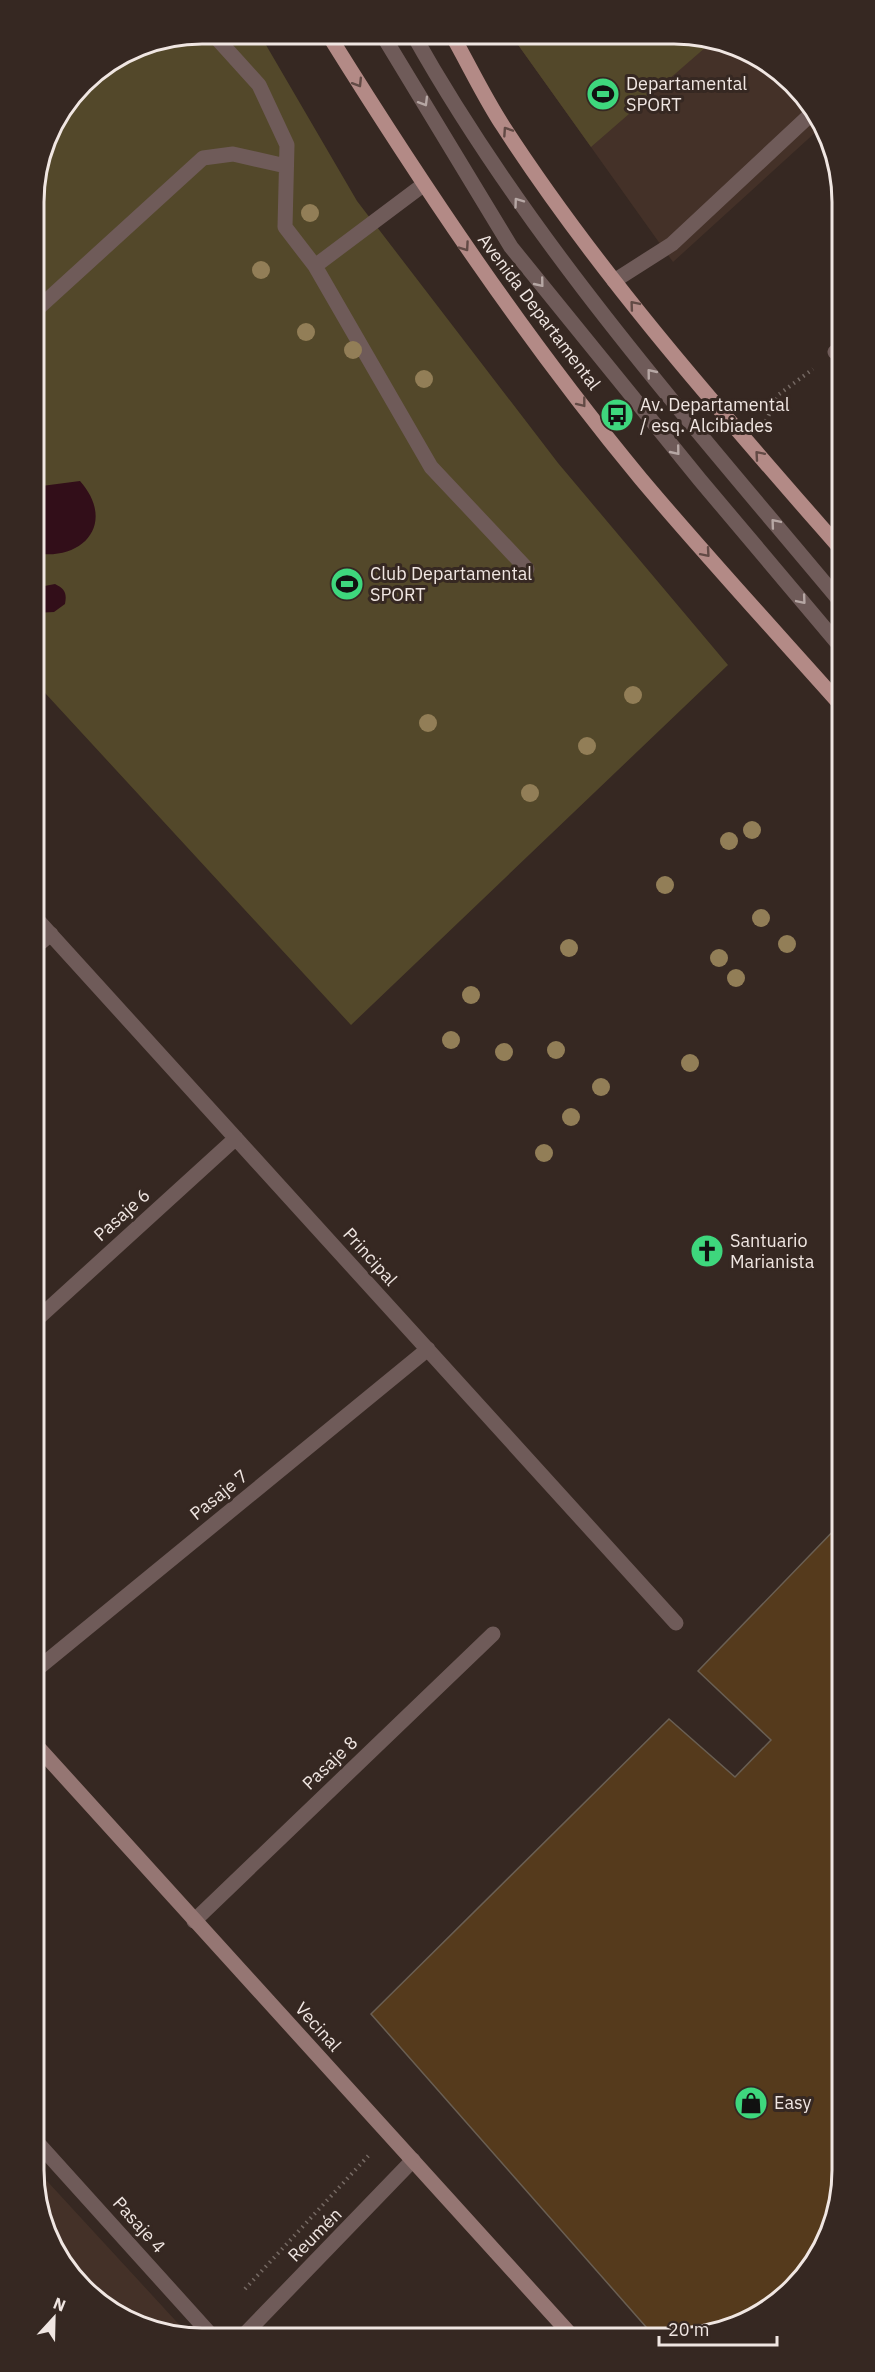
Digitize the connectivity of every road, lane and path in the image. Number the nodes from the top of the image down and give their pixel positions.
1 (457, 43) edge
2 (222, 44) edge
3 (334, 44) edge
4 (388, 44) edge
5 (419, 44) edge
6 (808, 118) edge
7 (286, 166) junction
8 (423, 185) junction
9 (315, 266) junction
10 (614, 281) junction
11 (44, 303) edge
12 (832, 354) edge
13 (766, 421) dead end
14 (832, 539) edge
15 (527, 569) dead end
16 (832, 591) edge
17 (832, 636) edge
18 (832, 694) edge
19 (44, 926) edge
20 (51, 934) junction
21 (44, 940) edge
22 (236, 1138) junction
23 (43, 1312) edge
24 (428, 1349) junction
25 (676, 1623) dead end
26 (493, 1634) dead end
27 (43, 1664) edge
28 (43, 1753) edge
29 (195, 1921) junction
30 (389, 2133) junction
31 (43, 2149) edge
32 (413, 2160) junction
33 (239, 2296) dead end
34 (205, 2328) edge
35 (251, 2328) edge
36 (565, 2328) edge

10 -> 1 main road
2 - 7 street
3 -> 8 main road, Avenida Departamental
4 -> 17 street
16 -> 5 street
6 - 10 street
7 - 9 street
7 - 11 street
8 - 9 street
8 -> 18 main road, Avenida Departamental
9 - 15 street
14 -> 10 main road
12 - 13 path
19 - 20 street, Principal
20 - 21 street
20 - 22 street, Principal
22 - 23 street, Pasaje 6
22 - 24 street, Principal
24 - 25 street, Principal
24 - 27 street, Pasaje 7
26 - 29 street, Pasaje 8
28 - 29 street, Vecinal
29 - 30 street, Vecinal
30 - 32 street, Vecinal
30 - 33 path
31 - 34 street, Pasaje 4
32 - 35 street, Reumén
32 - 36 street, Vecinal

